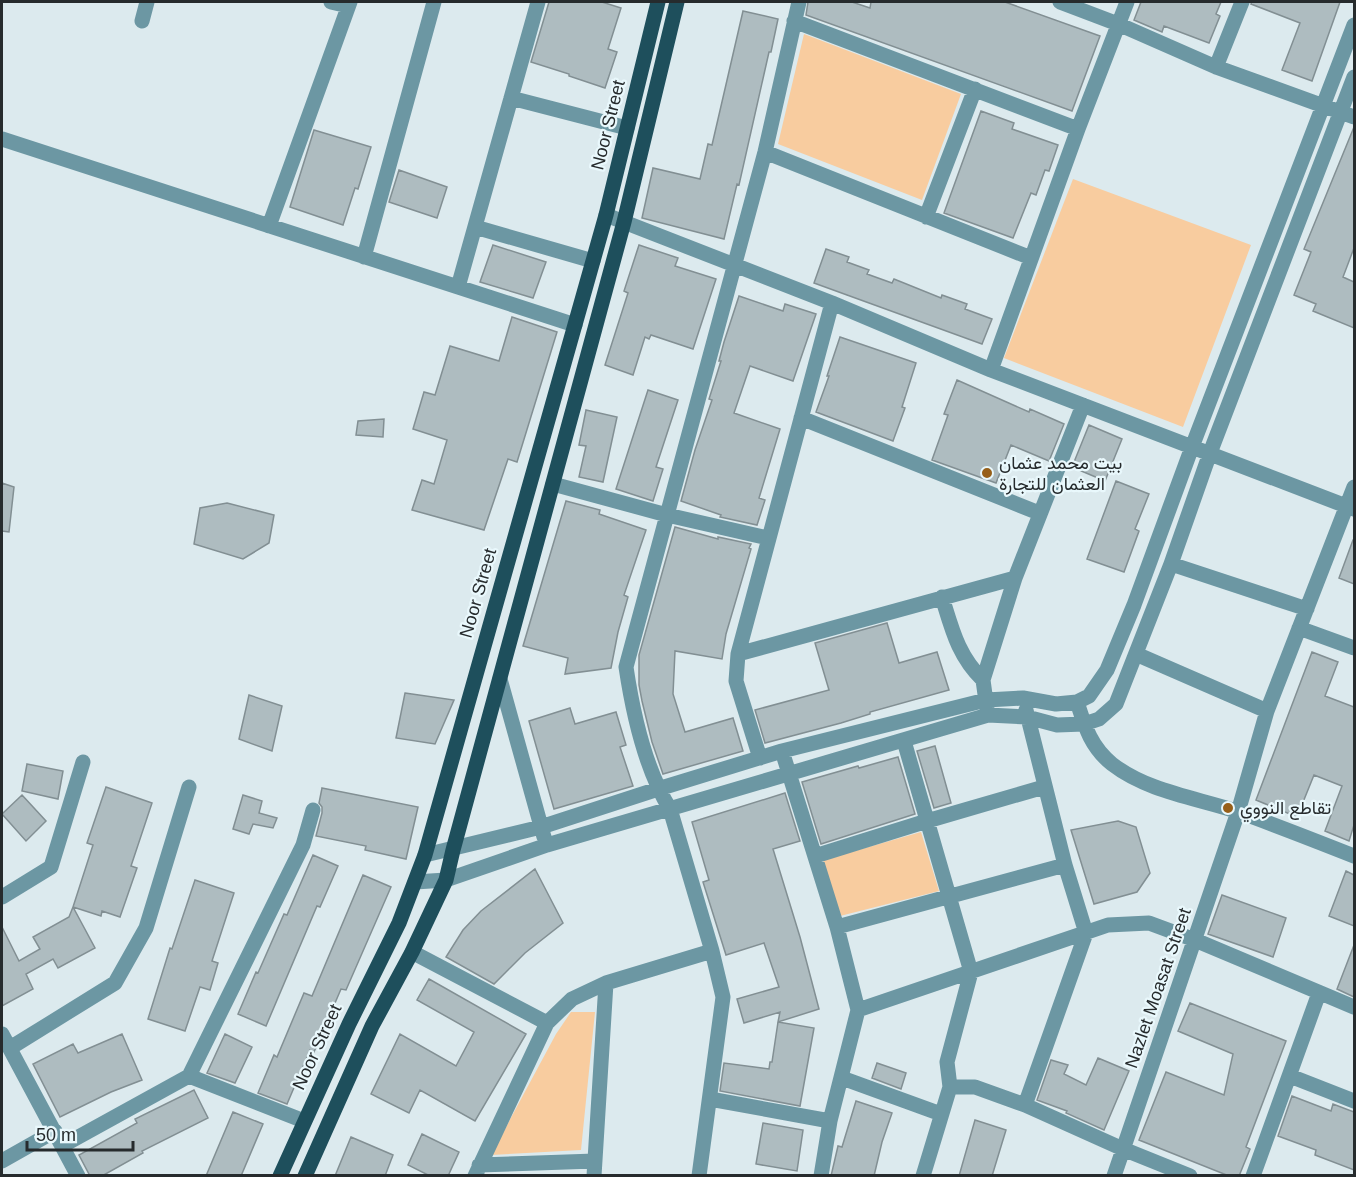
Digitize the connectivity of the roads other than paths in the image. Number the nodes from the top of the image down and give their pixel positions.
1 (147, 2) edge
2 (331, 2) edge
3 (434, 2) edge
4 (538, 2) edge
5 (658, 2) edge
6 (677, 2) edge
7 (799, 2) edge
8 (1059, 2) edge
9 (1127, 2) edge
10 (1242, 2) edge
11 (349, 4) edge
12 (142, 21) dead end
13 (794, 21) junction
14 (1118, 24) junction
15 (1354, 25) edge
16 (1216, 67) junction
17 (1354, 77) edge
18 (975, 89) junction
19 (511, 98) junction
20 (1324, 105) junction
21 (1348, 115) edge
22 (627, 128) junction
23 (1078, 129) junction
24 (2, 139) edge
25 (765, 152) junction
26 (606, 215) junction
27 (926, 217) junction
28 (624, 222) junction
29 (269, 226) junction
30 (475, 227) junction
31 (364, 257) junction
32 (1031, 258) junction
33 (593, 261) junction
34 (734, 265) junction
35 (458, 287) junction
36 (832, 303) junction
37 (574, 325) junction
38 (991, 370) junction
39 (1083, 405) junction
40 (801, 418) junction
41 (1192, 447) junction
42 (1210, 453) junction
43 (553, 484) junction
44 (1354, 487) edge
45 (1350, 507) edge
46 (1039, 513) junction
47 (667, 515) junction
48 (768, 538) junction
49 (1171, 564) junction
50 (1015, 578) junction
51 (942, 597) junction
52 (1307, 609) junction
53 (1299, 628) junction
54 (1354, 648) edge
55 (738, 654) junction
56 (1136, 654) junction
57 (500, 679) junction
58 (983, 680) junction
59 (1023, 698) junction
60 (986, 700) junction
61 (1077, 702) junction
62 (1267, 711) junction
63 (988, 715) junction
64 (1027, 717) junction
65 (1084, 724) junction
66 (904, 741) junction
67 (782, 751) junction
68 (760, 758) junction
69 (83, 762) dead end
70 (789, 774) junction
71 (189, 787) dead end
72 (1044, 787) junction
73 (658, 789) junction
74 (670, 809) junction
75 (313, 810) dead end
76 (1238, 812) junction
77 (927, 821) junction
78 (541, 827) junction
79 (547, 845) junction
80 (453, 850) junction
81 (425, 855) junction
82 (815, 856) junction
83 (1354, 856) edge
84 (1065, 865) junction
85 (446, 880) junction
86 (415, 882) junction
87 (2, 897) edge
88 (949, 898) junction
89 (837, 927) junction
90 (1086, 933) junction
91 (1195, 940) junction
92 (712, 951) junction
93 (412, 952) junction
94 (971, 972) junction
95 (606, 983) junction
96 (1319, 993) junction
97 (1354, 1007) edge
98 (858, 1010) junction
99 (547, 1023) junction
100 (2, 1034) edge
101 (10, 1048) junction
102 (189, 1076) junction
103 (1290, 1076) junction
104 (842, 1078) junction
105 (950, 1087) junction
106 (710, 1099) junction
107 (1354, 1101) edge
108 (1025, 1105) junction
109 (941, 1114) junction
110 (304, 1121) junction
111 (830, 1121) junction
112 (55, 1131) junction
113 (62, 1146) junction
114 (1123, 1149) junction
115 (2, 1161) edge
116 (594, 1168) edge
117 (477, 1170) edge
118 (78, 1176) edge
119 (280, 1176) edge
120 (305, 1176) edge
121 (699, 1176) edge
122 (821, 1176) edge
123 (923, 1176) edge
124 (1114, 1176) edge
125 (1190, 1176) edge
126 (1253, 1176) edge

1 - 12 street
2 - 11 street
3 - 31 street
4 - 19 street
5 - 22 main road, Noor Street
6 - 28 main road
7 - 13 street
8 - 14 street
9 - 14 street
10 - 16 street
11 - 29 street
13 - 18 street
13 - 25 street
14 - 16 street
14 - 23 street
15 - 20 street
16 - 20 street
17 - 21 street
18 - 23 street
18 - 27 street
19 - 22 street
19 - 30 street
20 - 21 street
20 - 41 street
21 - 42 street
22 - 26 main road, Noor Street
23 - 32 street
24 - 29 street
25 - 27 street
25 - 34 street
26 - 28 street
26 - 33 main road, Noor Street
27 - 32 street
28 - 34 street
28 - 43 main road
29 - 31 street
30 - 33 street
30 - 35 street
31 - 35 street
32 - 38 street
33 - 37 main road, Noor Street
34 - 36 street
34 - 47 street
35 - 37 street
36 - 38 street
36 - 40 street
37 - 81 main road, Noor Street
38 - 39 street
39 - 41 street
39 - 46 street
40 - 46 street
40 - 48 street
41 - 42 street
41 - 61 street
42 - 45 street
42 - 49 street
43 - 47 street
43 - 57 main road
44 - 45 street, Nazlet Moasat Street
45 - 52 street, Nazlet Moasat Street
46 - 50 street
47 - 48 street
47 - 73 street
48 - 55 street
49 - 52 street
49 - 56 street
50 - 51 street
50 - 58 street
51 - 55 street
51 - 58 street
52 - 53 street, Nazlet Moasat Street
53 - 54 street
53 - 62 street, Nazlet Moasat Street
55 - 68 street
56 - 62 street
56 - 65 street
57 - 78 street
57 - 80 main road
58 - 60 street
59 - 60 street
59 - 61 street
59 - 64 street
60 - 63 street
60 - 67 street
61 - 65 street
62 - 76 street, Nazlet Moasat Street
63 - 64 street
63 - 66 street
64 - 65 street
64 - 72 street
65 - 76 street
66 - 70 street
66 - 77 street
67 - 68 street
67 - 70 street
68 - 73 street
69 - 87 street
70 - 74 street
70 - 82 street
71 - 101 street
72 - 77 street
72 - 84 street
73 - 74 street
73 - 78 street
74 - 79 street
74 - 92 street
75 - 102 street
76 - 83 street
76 - 91 street, Nazlet Moasat Street
77 - 82 street
77 - 88 street
78 - 79 street
78 - 80 street
79 - 85 street
80 - 81 street
80 - 85 main road
81 - 86 main road, Noor Street
82 - 89 street
84 - 88 street
84 - 90 street
85 - 86 street
85 - 93 main road
86 - 110 main road, Noor Street
88 - 89 street
88 - 94 street
89 - 98 street
90 - 91 street
90 - 94 street
90 - 108 street
91 - 96 street
91 - 114 street, Nazlet Moasat Street
92 - 95 street
92 - 106 street
93 - 99 street
93 - 120 main road
94 - 98 street
94 - 105 street
95 - 99 street
95 - 116 street
96 - 97 street
96 - 103 street
98 - 104 street
99 - 117 street
100 - 101 street
101 - 112 street
102 - 110 street
102 - 113 street
103 - 107 street
103 - 126 street
104 - 109 street
104 - 111 street
105 - 108 street
105 - 109 street
106 - 111 street
106 - 121 street
108 - 114 street
109 - 123 street
110 - 119 main road, Noor Street
111 - 122 street
112 - 113 street
112 - 115 street
113 - 118 street
114 - 124 street, Nazlet Moasat Street
114 - 125 street
116 - 117 street

